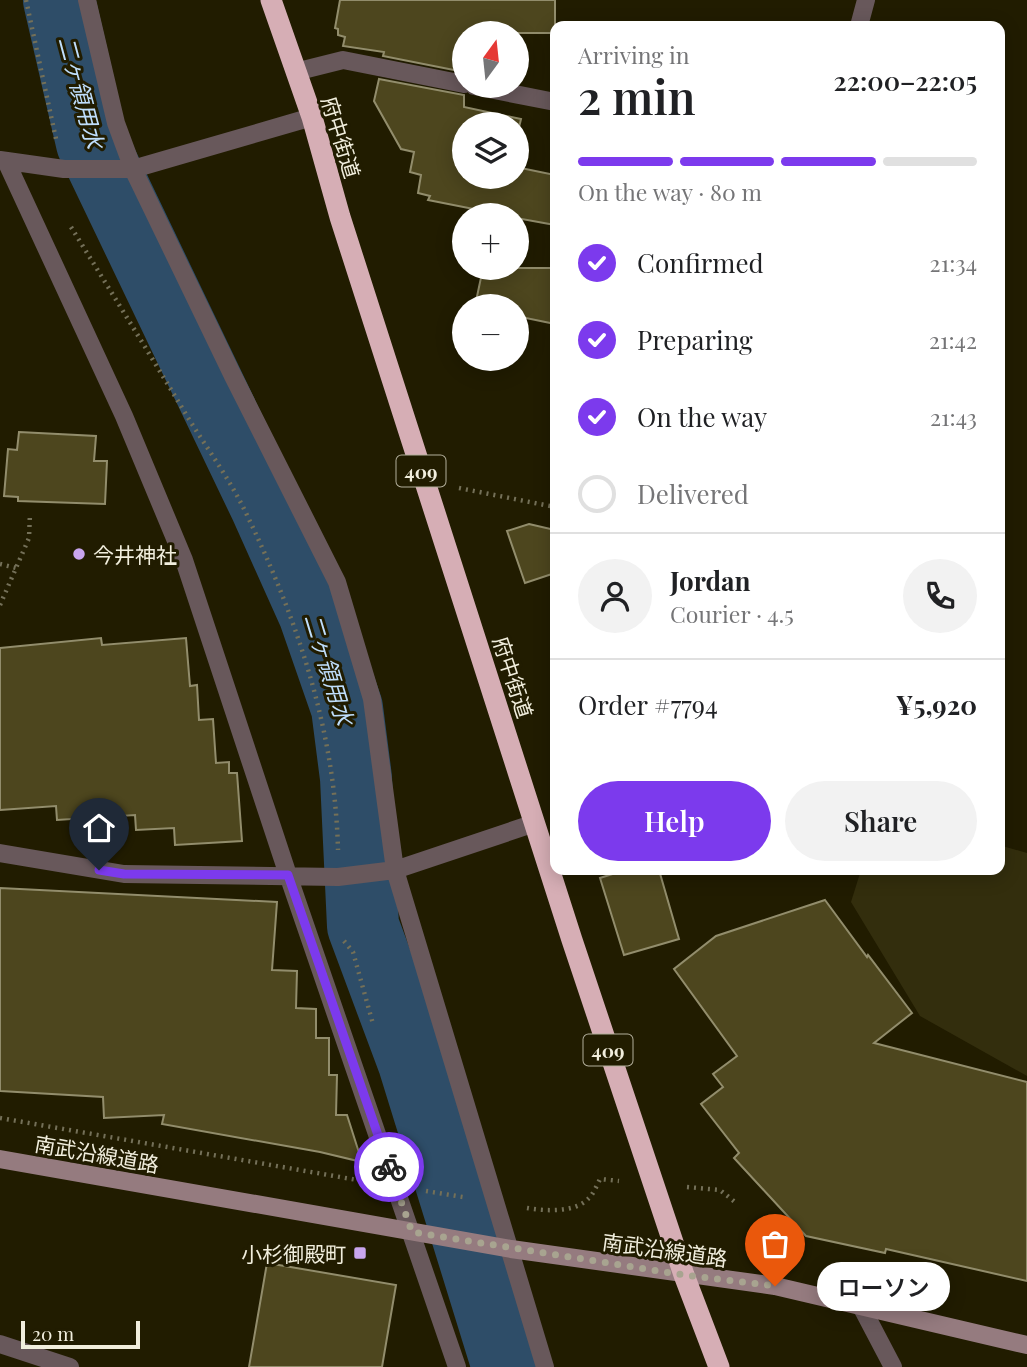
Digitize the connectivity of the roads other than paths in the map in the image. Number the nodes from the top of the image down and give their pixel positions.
1 (87, 0) edge
2 (271, 0) edge
3 (866, 0) edge
4 (860, 21) edge
5 (295, 72) junction
6 (452, 82) edge
7 (529, 97) edge
8 (550, 101) edge
9 (312, 117) junction
10 (3, 160) edge
11 (132, 169) junction
12 (535, 823) junction
13 (0, 853) edge
14 (550, 870) edge
15 (391, 871) junction
16 (288, 875) junction
17 (551, 875) edge
18 (0, 1159) edge
19 (412, 1232) junction
20 (506, 1248) junction
21 (684, 1275) junction
22 (861, 1306) junction
23 (0, 1344) edge
24 (1027, 1345) edge
25 (70, 1367) edge
26 (457, 1367) edge
27 (545, 1367) edge
28 (719, 1367) edge
29 (893, 1367) edge

1 - 11 street
2 - 5 highway, 府中街道 / 409
3 - 4 street
5 - 6 street
5 - 9 highway, 府中街道 / 409
7 - 8 street
9 - 11 street
9 - 12 highway, 府中街道 / 409
10 - 11 street
10 - 16 street
11 - 15 street
12 - 14 highway, 府中街道 / 409
12 - 15 street
13 - 16 street
15 - 16 street
15 - 20 street
16 - 19 street
17 - 21 highway, 府中街道 / 409
18 - 19 street, 南武沿線道路
19 - 20 street, 南武沿線道路
19 - 26 street
20 - 21 street, 南武沿線道路
20 - 27 street
21 - 22 street, 南武沿線道路
21 - 28 highway, 府中街道 / 409
22 - 24 street, 南武沿線道路
22 - 29 street
23 - 25 street

